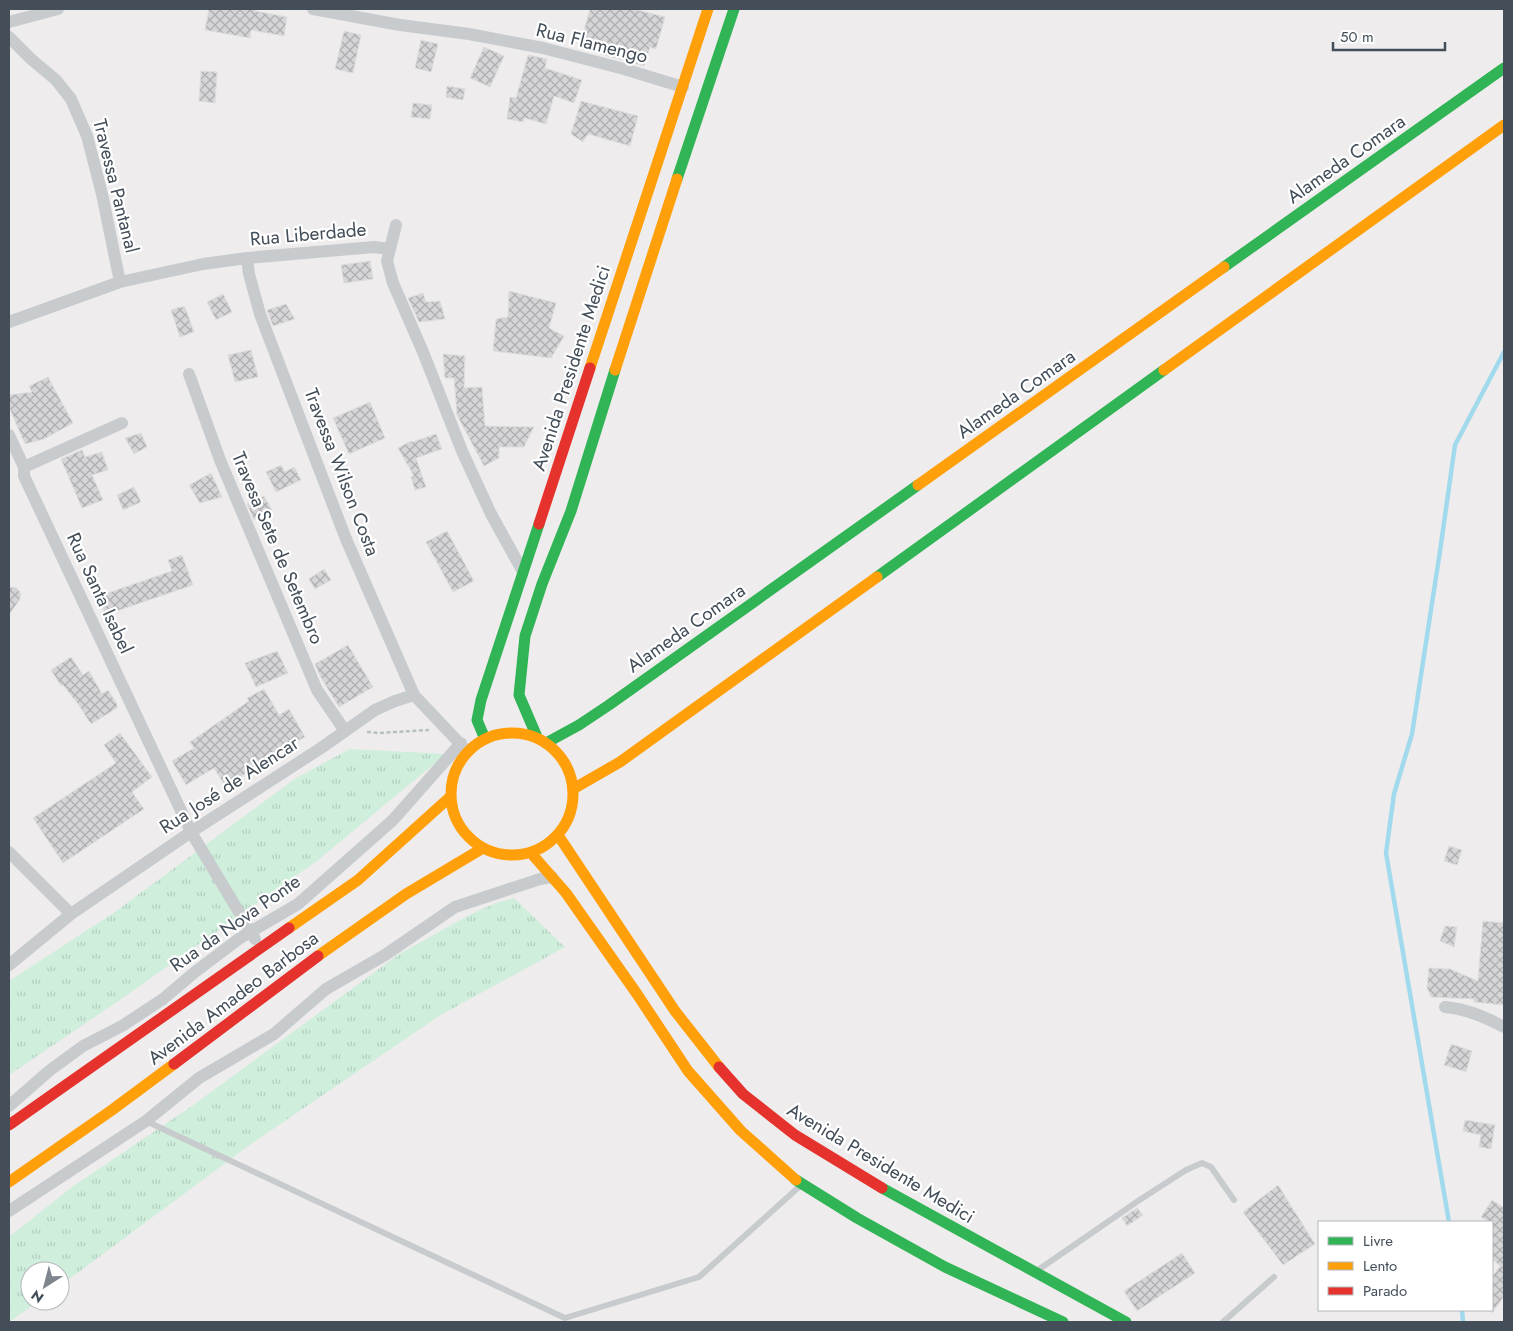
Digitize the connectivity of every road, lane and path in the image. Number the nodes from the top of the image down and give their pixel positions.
1 (58, 9) edge
2 (313, 9) edge
3 (708, 9) edge
4 (734, 9) edge
5 (9, 22) edge
6 (9, 37) edge
7 (1504, 68) edge
8 (683, 87) junction
9 (1504, 125) edge
10 (396, 225) dead end
11 (389, 249) junction
12 (247, 258) junction
13 (120, 282) junction
14 (9, 322) edge
15 (189, 374) dead end
16 (122, 423) dead end
17 (9, 435) edge
18 (24, 467) junction
19 (522, 570) junction
20 (414, 695) junction
21 (446, 728) junction
22 (348, 729) junction
23 (484, 738) junction
24 (541, 740) junction
25 (464, 747) junction
26 (573, 789) junction
27 (450, 797) junction
28 (191, 832) junction
29 (558, 835) junction
30 (483, 848) junction
31 (9, 852) edge
32 (530, 853) junction
33 (552, 877) junction
34 (71, 914) junction
35 (251, 932) junction
36 (260, 948) junction
37 (9, 965) edge
38 (1445, 1007) dead end
39 (1504, 1027) edge
40 (9, 1106) edge
41 (146, 1121) junction
42 (9, 1125) edge
43 (9, 1182) edge
44 (801, 1184) junction
45 (1234, 1200) dead end
46 (9, 1211) edge
47 (1035, 1272) junction
48 (1274, 1277) dead end
49 (1064, 1322) edge
50 (1126, 1322) edge
51 (1223, 1322) edge

1 - 5 street
2 - 8 street, Rua Flamengo
3 - 8 street, Avenida Presidente Medici
4 - 24 street
6 - 13 street, Travessa Pantanal
7 - 24 street, Alameda Comara
8 - 19 street, Avenida Presidente Medici
9 - 26 street
10 - 11 street
11 - 12 street, Rua Liberdade
11 - 19 street, Rua Liberdade
12 - 13 street, Rua Liberdade
12 - 20 street, Travessa Wilson Costa
13 - 14 street, Rua Liberdade
15 - 22 street, Travesa Sete de Setembro
16 - 18 street
17 - 18 street
18 - 28 street, Rua Santa Isabel
19 - 23 street, Avenida Presidente Medici
20 - 21 street
20 - 22 street, Rua José de Alencar
21 - 22 path
21 - 25 street
22 - 28 street, Rua José de Alencar
23 - 24 street
23 - 25 street
24 - 26 street
25 - 27 street
25 - 35 street, Rua da Nova Ponte
26 - 29 street
27 - 30 street
27 - 36 street, Avenida Amadeo Barbosa
28 - 34 street, Rua José de Alencar
28 - 35 street, Rua Santa Isabel
29 - 32 street
29 - 47 street, Avenida Presidente Medici
30 - 32 street
30 - 43 street, Avenida Amadeo Barbosa
31 - 34 street
32 - 33 street
33 - 41 street
33 - 44 street
34 - 37 street, Rua José de Alencar
35 - 36 street, Rua Santa Isabel
35 - 40 street, Rua da Nova Ponte
36 - 42 street, Avenida Amadeo Barbosa
38 - 39 street
41 - 44 lane
41 - 46 street
44 - 49 street
45 - 47 lane
47 - 50 street, Avenida Presidente Medici
48 - 51 lane

